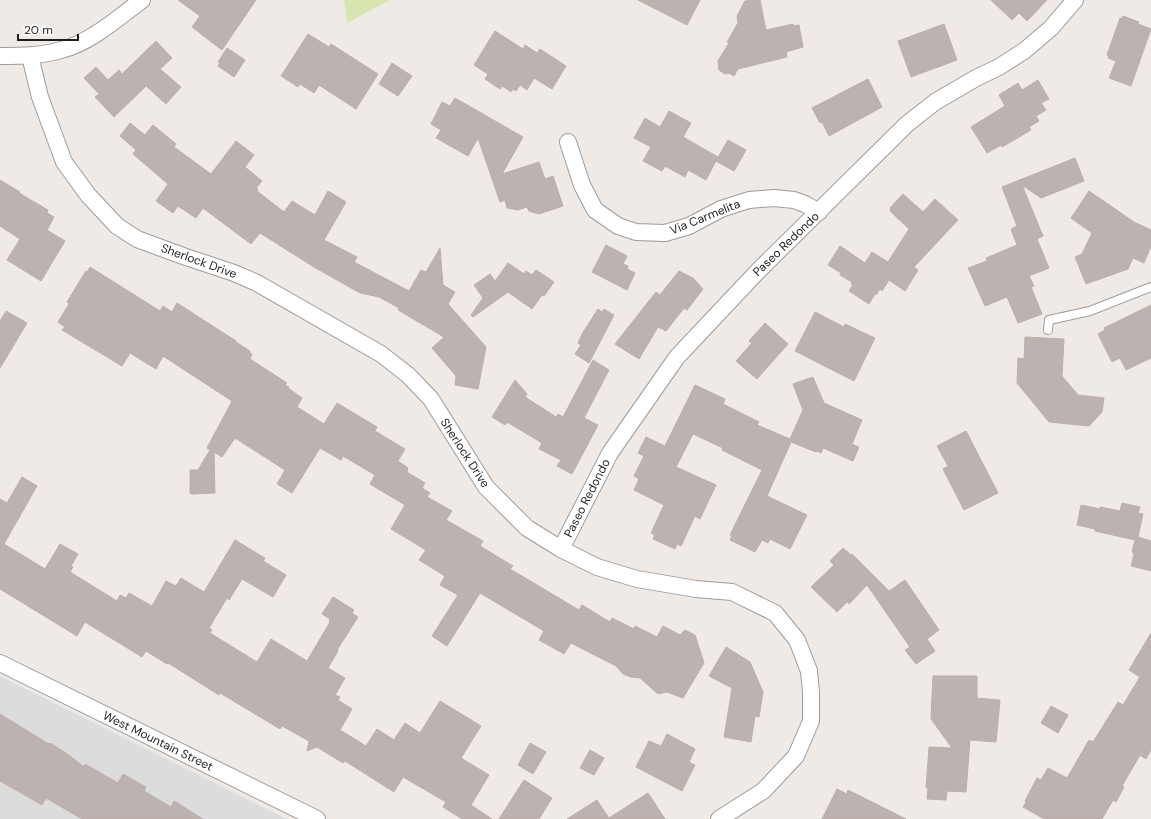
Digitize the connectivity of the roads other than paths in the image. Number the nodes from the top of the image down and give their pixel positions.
1 (142, 0) edge
2 (1075, 0) edge
3 (0, 56) edge
4 (30, 56) junction
5 (568, 142) dead end
6 (819, 212) junction
7 (1151, 287) edge
8 (1048, 330) dead end
9 (561, 549) junction
10 (0, 663) edge
11 (317, 819) edge
12 (719, 819) edge

1 - 4 street
2 - 6 street, Paseo Redondo
3 - 4 street
4 - 9 street, Sherlock Drive
5 - 6 street, Via Carmelita
6 - 9 street, Paseo Redondo
7 - 8 lane
9 - 12 street, Sherlock Drive
10 - 11 street, West Mountain Street

